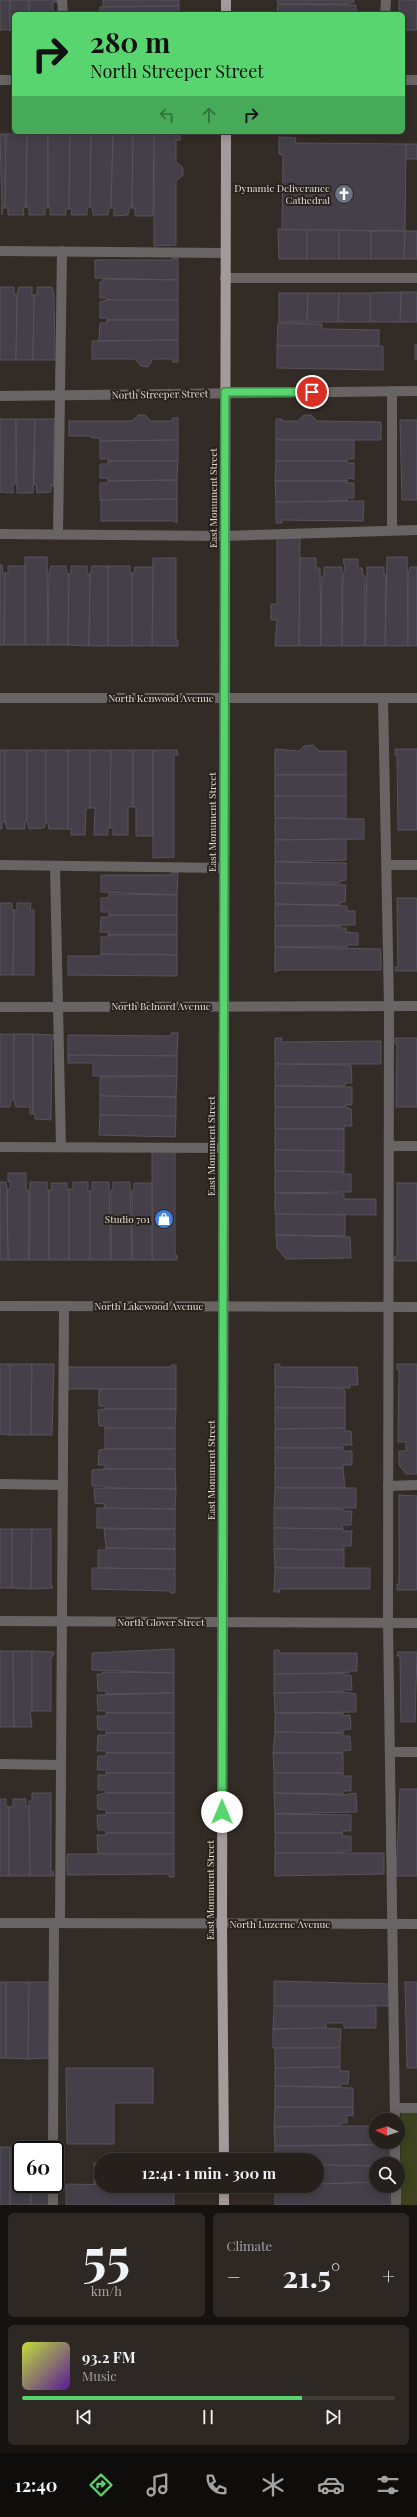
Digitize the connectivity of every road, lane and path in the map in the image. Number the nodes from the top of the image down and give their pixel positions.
1 (62, 0) edge
2 (226, 0) edge
3 (386, 0) edge
4 (63, 12) edge
5 (226, 12) edge
6 (385, 12) edge
7 (0, 80) edge
8 (12, 80) edge
9 (405, 80) edge
10 (417, 80) edge
11 (226, 134) edge
12 (0, 251) edge
13 (62, 251) junction
14 (225, 253) junction
15 (225, 278) junction
16 (417, 278) edge
17 (392, 391) junction
18 (417, 391) edge
19 (225, 392) junction
20 (0, 396) edge
21 (60, 396) junction
22 (392, 530) junction
23 (417, 530) edge
24 (0, 534) edge
25 (58, 534) junction
26 (225, 536) junction
27 (0, 698) edge
28 (224, 698) junction
29 (383, 698) junction
30 (417, 698) edge
31 (0, 865) edge
32 (387, 865) junction
33 (417, 865) edge
34 (55, 866) junction
35 (224, 868) junction
36 (224, 1006) junction
37 (389, 1006) junction
38 (417, 1006) edge
39 (0, 1007) edge
40 (59, 1007) junction
41 (0, 1146) edge
42 (389, 1146) junction
43 (417, 1146) edge
44 (61, 1147) junction
45 (223, 1148) junction
46 (0, 1306) edge
47 (64, 1306) junction
48 (223, 1306) junction
49 (388, 1307) junction
50 (417, 1307) edge
51 (0, 1484) edge
52 (63, 1485) junction
53 (417, 1485) edge
54 (388, 1486) junction
55 (0, 1621) edge
56 (63, 1621) junction
57 (222, 1622) junction
58 (388, 1622) junction
59 (417, 1623) edge
60 (390, 1752) junction
61 (417, 1752) edge
62 (0, 1764) edge
63 (61, 1765) junction
64 (0, 1923) edge
65 (57, 1923) junction
66 (222, 1924) junction
67 (393, 1924) junction
68 (417, 1924) edge
69 (395, 2108) junction
70 (417, 2108) edge
71 (395, 2113) edge
72 (53, 2141) edge
73 (224, 2153) edge
74 (53, 2193) edge
75 (224, 2193) edge
76 (396, 2193) edge
77 (53, 2205) edge
78 (224, 2205) edge
79 (396, 2205) edge

1 - 4 street
2 - 5 main road
3 - 6 street
7 - 8 street
9 - 10 street
11 - 14 main road, East Monument Street
12 - 13 street
13 - 14 street
13 - 21 street
14 - 15 main road, East Monument Street
15 - 16 street
15 - 19 main road, East Monument Street
17 - 18 street, North Streeper Street
17 - 19 street, North Streeper Street
17 - 22 street
19 - 21 street, North Streeper Street
19 - 26 main road, East Monument Street
20 - 21 street, North Streeper Street
21 - 25 street
22 - 23 street
22 - 26 street
24 - 25 street
25 - 26 street
26 - 28 main road, East Monument Street
27 - 28 street, North Kenwood Avenue
28 - 29 street, North Kenwood Avenue
28 - 35 main road, East Monument Street
29 - 30 street, North Kenwood Avenue
29 - 32 street
31 - 34 street
32 - 33 street
32 - 37 street
34 - 35 street
34 - 40 street
35 - 36 main road, East Monument Street
36 - 37 street, North Belnord Avenue
36 - 40 street, North Belnord Avenue
36 - 45 main road, East Monument Street
37 - 38 street, North Belnord Avenue
37 - 42 street
39 - 40 street, North Belnord Avenue
40 - 44 street
41 - 44 street
42 - 43 street
42 - 49 street
44 - 45 street
45 - 48 main road, East Monument Street
46 - 47 street, North Lakewood Avenue
47 - 48 street, North Lakewood Avenue
47 - 52 street
48 - 49 street, North Lakewood Avenue
48 - 57 main road, East Monument Street
49 - 50 street, North Lakewood Avenue
49 - 54 street
51 - 52 street
52 - 56 street
53 - 54 street
54 - 58 street
55 - 56 street, North Glover Street
56 - 57 street, North Glover Street
56 - 63 street
57 - 58 street, North Glover Street
57 - 66 main road, East Monument Street
58 - 59 street, North Glover Street
58 - 60 street
60 - 61 street
60 - 67 street
62 - 63 street
63 - 65 street
64 - 65 street, North Luzerne Avenue
65 - 66 street, North Luzerne Avenue
65 - 72 street
66 - 67 street, North Luzerne Avenue
66 - 73 main road, East Monument Street
67 - 68 street, North Luzerne Avenue
67 - 69 street
69 - 70 street
69 - 71 street
74 - 77 street
75 - 78 main road
76 - 79 street

